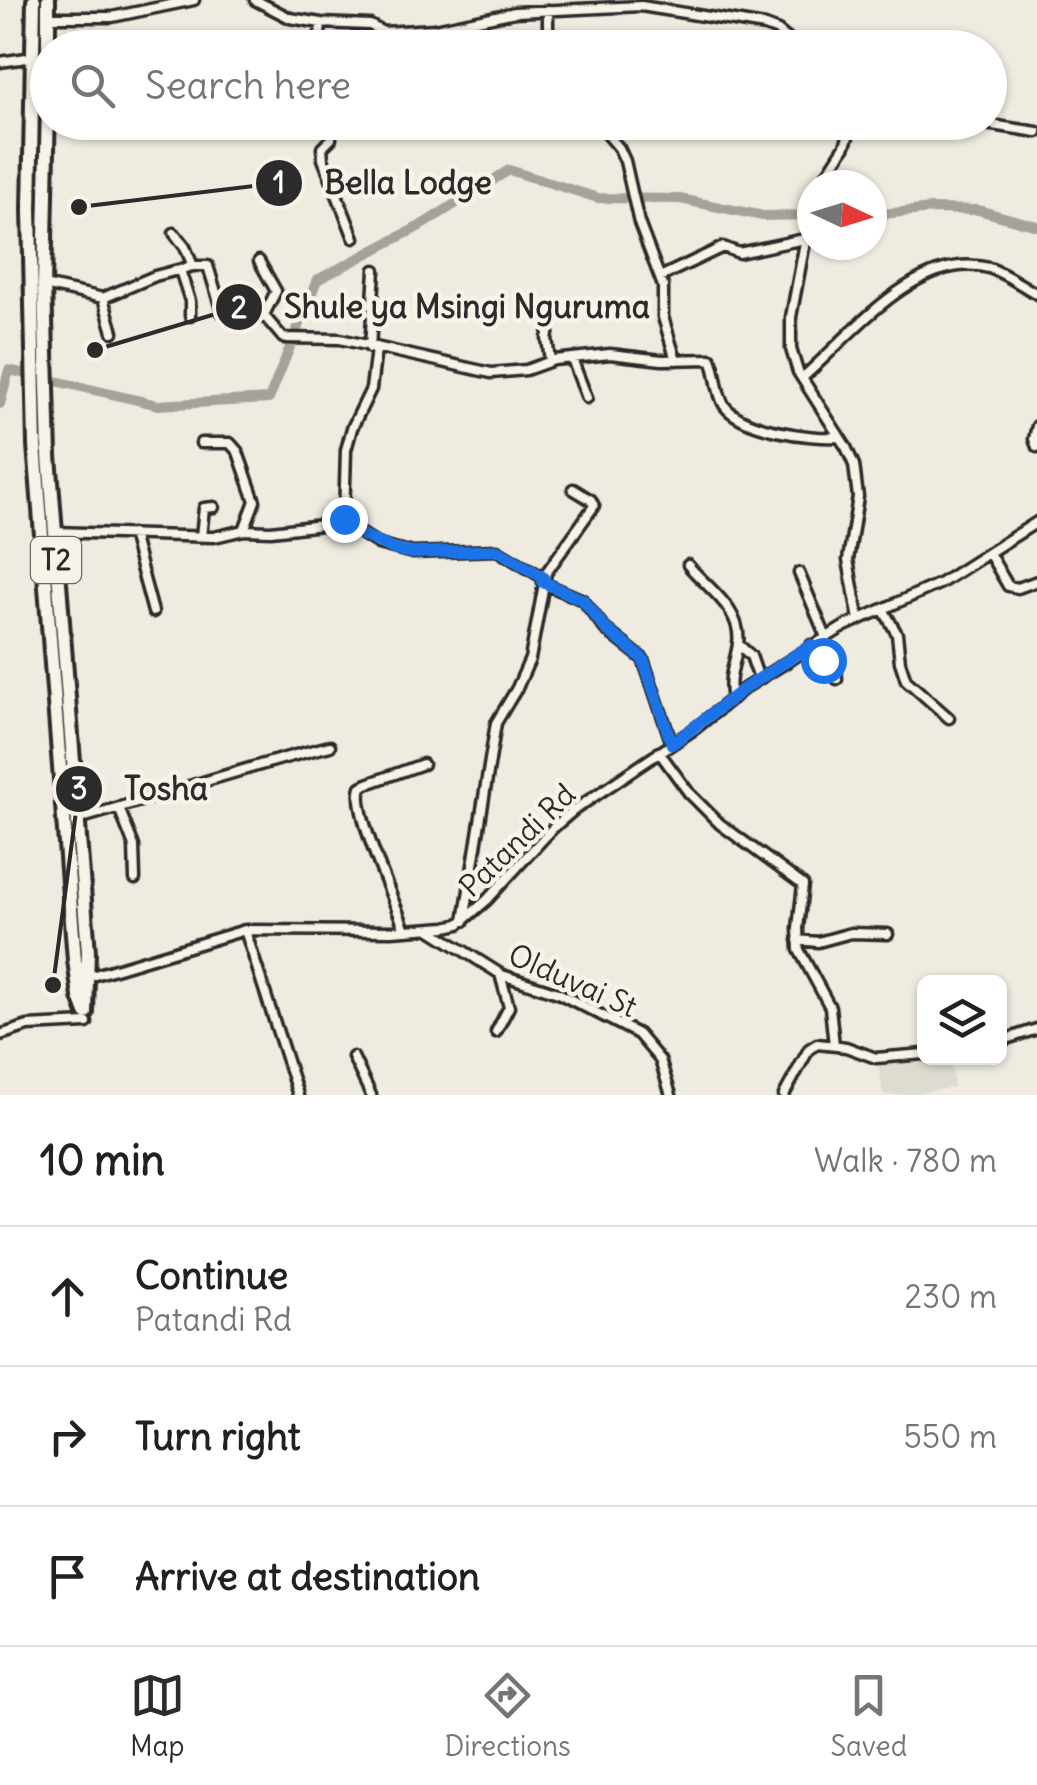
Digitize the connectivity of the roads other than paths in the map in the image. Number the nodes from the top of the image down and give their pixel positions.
1 (34, 0) edge
2 (48, 0) edge
3 (194, 0) edge
4 (255, 0) edge
5 (500, 0) edge
6 (548, 10) junction
7 (503, 13) junction
8 (48, 17) junction
9 (321, 24) junction
10 (33, 30) edge
11 (48, 30) edge
12 (320, 30) edge
13 (379, 30) edge
14 (425, 30) edge
15 (548, 30) edge
16 (775, 30) edge
17 (30, 57) edge
18 (0, 62) edge
19 (1007, 127) edge
20 (1037, 132) edge
21 (31, 140) edge
22 (47, 140) edge
23 (330, 140) edge
24 (611, 140) edge
25 (847, 140) edge
26 (830, 170) edge
27 (174, 233) dead end
28 (354, 238) dead end
29 (797, 240) edge
30 (801, 260) edge
31 (259, 261) dead end
32 (193, 266) junction
33 (180, 270) junction
34 (375, 270) dead end
35 (660, 277) junction
36 (44, 285) junction
37 (1037, 294) edge
38 (104, 298) junction
39 (190, 316) dead end
40 (264, 318) junction
41 (549, 330) dead end
42 (113, 332) dead end
43 (373, 348) junction
44 (572, 360) junction
45 (676, 360) junction
46 (550, 361) junction
47 (526, 364) dead end
48 (538, 365) junction
49 (802, 378) junction
50 (587, 398) dead end
51 (1037, 426) edge
52 (838, 437) junction
53 (201, 443) dead end
54 (1037, 446) edge
55 (574, 488) dead end
56 (214, 507) dead end
57 (342, 521) junction
58 (1037, 522) edge
59 (244, 530) junction
60 (55, 532) junction
61 (132, 534) junction
62 (201, 537) junction
63 (989, 553) junction
64 (688, 566) dead end
65 (799, 572) dead end
66 (544, 580) junction
67 (1037, 581) edge
68 (883, 609) junction
69 (154, 612) dead end
70 (859, 620) junction
71 (826, 637) junction
72 (738, 644) junction
73 (811, 645) junction
74 (759, 679) junction
75 (838, 679) dead end
76 (61, 698) junction
77 (732, 699) junction
78 (949, 718) dead end
79 (64, 738) junction
80 (672, 744) junction
81 (330, 746) dead end
82 (659, 752) junction
83 (423, 764) dead end
84 (119, 808) junction
85 (78, 819) junction
86 (135, 879) dead end
87 (464, 921) junction
88 (429, 929) junction
89 (245, 930) junction
90 (406, 930) junction
91 (888, 934) dead end
92 (798, 940) junction
93 (500, 974) junction
94 (84, 978) junction
95 (87, 1023) dead end
96 (1037, 1029) edge
97 (496, 1032) dead end
98 (0, 1036) edge
99 (1007, 1039) edge
100 (834, 1045) junction
101 (917, 1055) edge
102 (353, 1056) dead end
103 (298, 1095) edge
104 (370, 1095) edge
105 (671, 1095) edge
106 (784, 1095) edge

1 - 10 highway, T2
2 - 8 highway
3 - 8 street
4 - 9 street
5 - 7 street
6 - 7 street
6 - 15 street
6 - 16 street
7 - 14 street
8 - 11 highway
9 - 12 street
9 - 13 street
17 - 18 street
19 - 20 street
21 - 76 highway, T2
22 - 36 highway, T2
23 - 28 street
24 - 35 street
25 - 26 street
27 - 32 street
29 - 35 street
30 - 49 street
31 - 40 street
32 - 33 street
32 - 40 street
33 - 38 street
33 - 39 street
34 - 43 street
35 - 45 street
36 - 38 street
36 - 60 highway, T2
37 - 49 street
38 - 42 street
40 - 43 street
41 - 46 street
43 - 48 street
43 - 57 street
44 - 45 street
44 - 46 street
44 - 50 street
45 - 52 street
46 - 48 street
47 - 48 street
49 - 52 street
51 - 54 street
52 - 70 street
53 - 59 street
55 - 66 street
56 - 62 street
57 - 59 street
57 - 66 street
58 - 63 street, Patandi Rd
59 - 62 street
60 - 61 street
60 - 76 highway, T2
61 - 62 street
61 - 69 street
63 - 67 street
63 - 68 street, Patandi Rd
64 - 72 street
65 - 71 street
66 - 80 street
66 - 87 street
68 - 70 street, Patandi Rd
68 - 78 street
70 - 71 street, Patandi Rd
71 - 73 street, Patandi Rd
72 - 74 street
72 - 77 street
73 - 74 street, Patandi Rd
73 - 75 street
74 - 77 street, Patandi Rd
76 - 79 highway, T2
77 - 80 street, Patandi Rd
79 - 85 highway, T2
79 - 94 highway, T2
80 - 82 street, Patandi Rd
81 - 84 street
82 - 87 street, Patandi Rd
82 - 92 street
83 - 90 street
84 - 85 street
84 - 86 street
85 - 94 highway, T2
87 - 88 street, Patandi Rd
88 - 90 street, Patandi Rd
88 - 93 street, Olduvai St
89 - 90 street, Patandi Rd
89 - 94 street, Patandi Rd
89 - 103 street
91 - 92 street
92 - 100 street
93 - 97 street
93 - 105 street, Olduvai St
95 - 98 street
96 - 99 street
100 - 101 street
100 - 106 street
102 - 104 street

